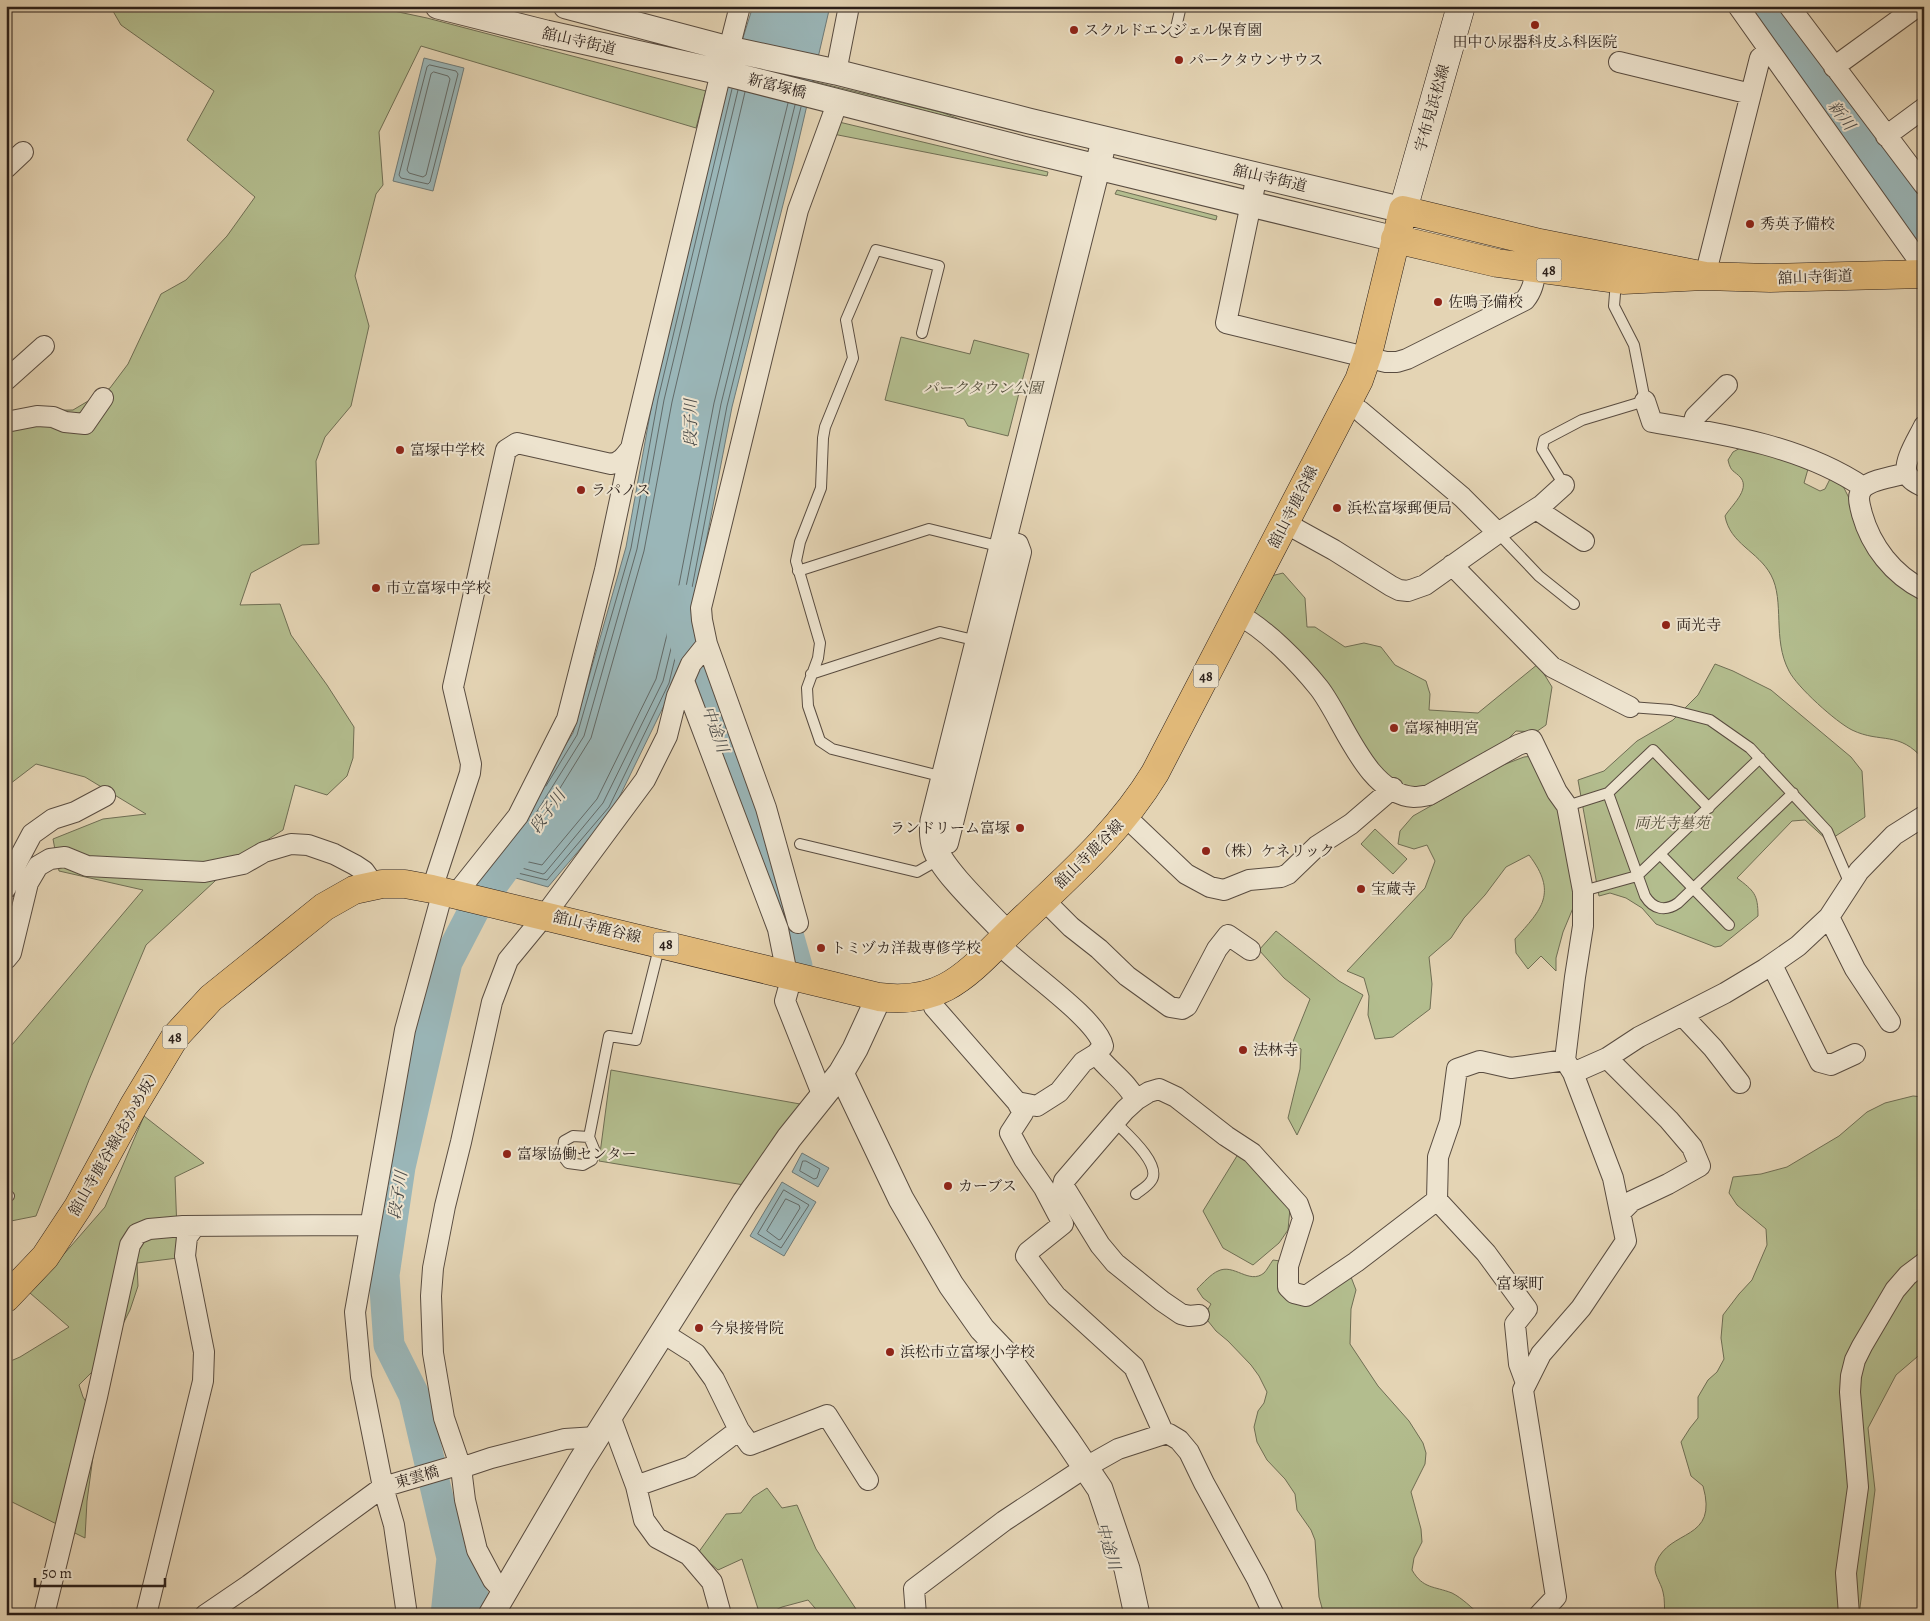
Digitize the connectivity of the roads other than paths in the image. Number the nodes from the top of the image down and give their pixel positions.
1 (438, 6) edge
2 (554, 6) edge
3 (566, 6) edge
4 (740, 6) edge
5 (849, 6) edge
6 (1181, 6) edge
7 (1460, 6) edge
8 (1738, 6) edge
9 (1918, 6) edge
10 (1790, 7) edge
11 (1175, 32) dead end
12 (546, 33) junction
13 (730, 49) junction
14 (1770, 51) junction
15 (1619, 62) dead end
16 (1834, 67) junction
17 (721, 72) junction
18 (836, 72) junction
19 (1751, 94) junction
20 (834, 100) junction
21 (1924, 108) edge
22 (1886, 136) junction
23 (1104, 139) junction
24 (23, 152) dead end
25 (1098, 167) junction
26 (6, 168) edge
27 (1257, 175) junction
28 (1924, 185) edge
29 (1251, 204) junction
30 (1403, 210) junction
31 (1395, 239) junction
32 (1924, 268) edge
33 (1536, 269) junction
34 (1924, 274) edge
35 (1705, 276) junction
36 (1616, 279) junction
37 (922, 332) dead end
38 (44, 346) dead end
39 (1367, 357) junction
40 (6, 380) edge
41 (1727, 385) dead end
42 (104, 398) dead end
43 (1645, 401) junction
44 (1346, 404) junction
45 (6, 422) edge
46 (1924, 426) edge
47 (1693, 428) junction
48 (631, 448) junction
49 (1907, 473) junction
50 (1564, 485) joint
51 (1864, 487) junction
52 (1924, 487) edge
53 (1536, 509) junction
54 (1285, 523) junction
55 (1498, 533) junction
56 (1584, 541) dead end
57 (1003, 544) junction
58 (1452, 565) junction
59 (798, 571) junction
60 (1924, 590) edge
61 (1574, 604) dead end
62 (1237, 614) junction
63 (978, 642) junction
64 (707, 644) junction
65 (688, 673) junction
66 (811, 674) junction
67 (1630, 707) joint
68 (1760, 758) junction
69 (944, 777) junction
70 (1393, 788) junction
71 (1608, 793) junction
72 (1793, 793) junction
73 (105, 796) dead end
74 (1567, 806) junction
75 (1709, 808) junction
76 (1924, 816) edge
77 (1126, 817) junction
78 (800, 844) dead end
79 (937, 853) junction
80 (1660, 854) junction
81 (1637, 876) junction
82 (1850, 885) junction
83 (374, 886) junction
84 (6, 888) edge
85 (1694, 888) junction
86 (444, 891) junction
87 (1583, 891) junction
88 (1044, 900) junction
89 (545, 915) junction
90 (1828, 917) junction
91 (798, 923) dead end
92 (1729, 925) dead end
93 (1002, 939) junction
94 (661, 943) junction
95 (1250, 950) dead end
96 (6, 958) edge
97 (1772, 964) junction
98 (795, 976) junction
99 (930, 994) junction
100 (879, 997) junction
101 (1682, 1015) junction
102 (1890, 1022) dead end
103 (1096, 1054) junction
104 (1856, 1054) dead end
105 (1607, 1058) junction
106 (1569, 1067) junction
107 (841, 1073) junction
108 (1740, 1083) dead end
109 (822, 1094) junction
110 (1136, 1100) junction
111 (1017, 1102) junction
112 (1115, 1122) junction
113 (589, 1138) dead end
114 (1136, 1194) dead end
115 (1437, 1200) junction
116 (1620, 1212) junction
117 (195, 1226) junction
118 (370, 1226) junction
119 (1924, 1263) edge
120 (6, 1298) edge
121 (1200, 1315) dead end
122 (663, 1333) junction
123 (1526, 1383) junction
124 (610, 1416) junction
125 (739, 1430) junction
126 (1164, 1434) junction
127 (596, 1438) junction
128 (456, 1468) junction
129 (1086, 1468) junction
130 (868, 1480) dead end
131 (636, 1486) junction
132 (383, 1487) junction
133 (500, 1605) edge
134 (44, 1615) edge
135 (146, 1615) edge
136 (205, 1615) edge
137 (407, 1615) edge
138 (718, 1615) edge
139 (916, 1615) edge
140 (1137, 1615) edge
141 (1274, 1615) edge
142 (1539, 1615) edge
143 (1849, 1615) edge

1 - 12 street, 舘山寺街道
2 - 12 street
3 - 13 street, 舘山寺街道
4 - 13 street
5 - 18 street
6 - 11 lane
7 - 30 main road, 宇布見浜松線
8 - 14 street
9 - 16 street
10 - 16 street
12 - 17 street, 舘山寺街道
13 - 18 street, 新富塚橋
14 - 19 street
14 - 32 street
15 - 19 street
16 - 22 street
17 - 20 street, 新富塚橋
17 - 48 street
18 - 23 street, 舘山寺街道
19 - 35 street
20 - 25 street, 舘山寺街道
20 - 64 street
21 - 22 street
22 - 28 street
23 - 25 street
23 - 27 street, 舘山寺街道
24 - 26 street
25 - 29 street, 舘山寺街道
25 - 57 street
27 - 29 street
27 - 30 street, 舘山寺街道
29 - 31 street, 舘山寺街道
29 - 39 street
30 - 31 main road, 舘山寺鹿谷線 / 48
30 - 35 main road, 舘山寺街道 / 48
31 - 33 main road, 舘山寺街道 / 48
31 - 39 main road, 舘山寺鹿谷線 / 48
33 - 36 main road, 舘山寺街道 / 48
33 - 39 street
34 - 35 main road, 舘山寺街道 / 48
35 - 36 main road, 舘山寺街道 / 48
36 - 43 lane
37 - 59 lane
38 - 40 street
39 - 44 main road, 舘山寺鹿谷線 / 48
41 - 47 street
42 - 45 street
43 - 47 street
43 - 50 lane
44 - 54 main road, 舘山寺鹿谷線 / 48
44 - 55 street
46 - 49 street
47 - 51 street
48 - 86 street
48 - 86 street
49 - 51 street
49 - 52 street
50 - 53 street
51 - 60 street
53 - 55 street
53 - 56 street
54 - 58 street
54 - 62 main road, 舘山寺鹿谷線 / 48
55 - 58 street
55 - 61 lane
57 - 59 lane
57 - 63 street
57 - 79 street
58 - 67 street
59 - 66 lane
62 - 70 street
62 - 77 main road, 舘山寺鹿谷線 / 48
63 - 66 lane
63 - 69 street
64 - 65 street
64 - 91 street
65 - 89 street
65 - 98 street
66 - 69 lane
67 - 68 lane
68 - 72 lane
68 - 75 lane
69 - 79 street
70 - 74 street
70 - 77 street
71 - 74 lane
71 - 75 lane
71 - 81 lane
72 - 82 lane
72 - 85 lane
73 - 84 street
74 - 87 street
75 - 80 lane
76 - 82 street
77 - 88 main road, 舘山寺鹿谷線 / 48
78 - 79 lane
79 - 93 street
80 - 81 lane
80 - 85 lane
81 - 85 lane
81 - 87 lane
82 - 90 street
83 - 86 main road, 舘山寺鹿谷線(おかめ坂） / 48
83 - 96 street
83 - 120 main road, 舘山寺鹿谷線(おかめ坂） / 48
85 - 92 lane
86 - 89 main road, 舘山寺鹿谷線 / 48
86 - 118 street
87 - 106 street
88 - 93 main road, 舘山寺鹿谷線 / 48
88 - 95 street
89 - 94 main road, 舘山寺鹿谷線 / 48
89 - 128 street
90 - 97 street
90 - 102 street
93 - 99 main road, 舘山寺鹿谷線 / 48
93 - 103 street
94 - 98 main road, 舘山寺鹿谷線 / 48
94 - 113 lane
97 - 101 street
97 - 104 street
98 - 100 main road, 舘山寺鹿谷線 / 48
98 - 109 street
99 - 100 main road, 舘山寺鹿谷線 / 48
99 - 111 street
100 - 107 street
101 - 105 street
101 - 108 street
103 - 110 street
103 - 111 street
105 - 106 street
105 - 116 street
106 - 115 street
106 - 116 street
107 - 109 street
107 - 129 street
109 - 122 street
110 - 112 street
110 - 115 street
111 - 126 street
112 - 114 lane
112 - 121 street
115 - 123 street
116 - 123 street
117 - 118 street
117 - 134 street
117 - 135 street
118 - 132 street
119 - 143 street
122 - 124 street
122 - 125 street
123 - 142 street
124 - 127 street
124 - 131 street
125 - 130 street
125 - 131 street
126 - 129 street
126 - 141 street
127 - 128 street, 東雲橋
127 - 133 street
128 - 132 street, 東雲橋
128 - 133 street
129 - 139 street
129 - 140 street
131 - 138 street
132 - 136 street
132 - 137 street

